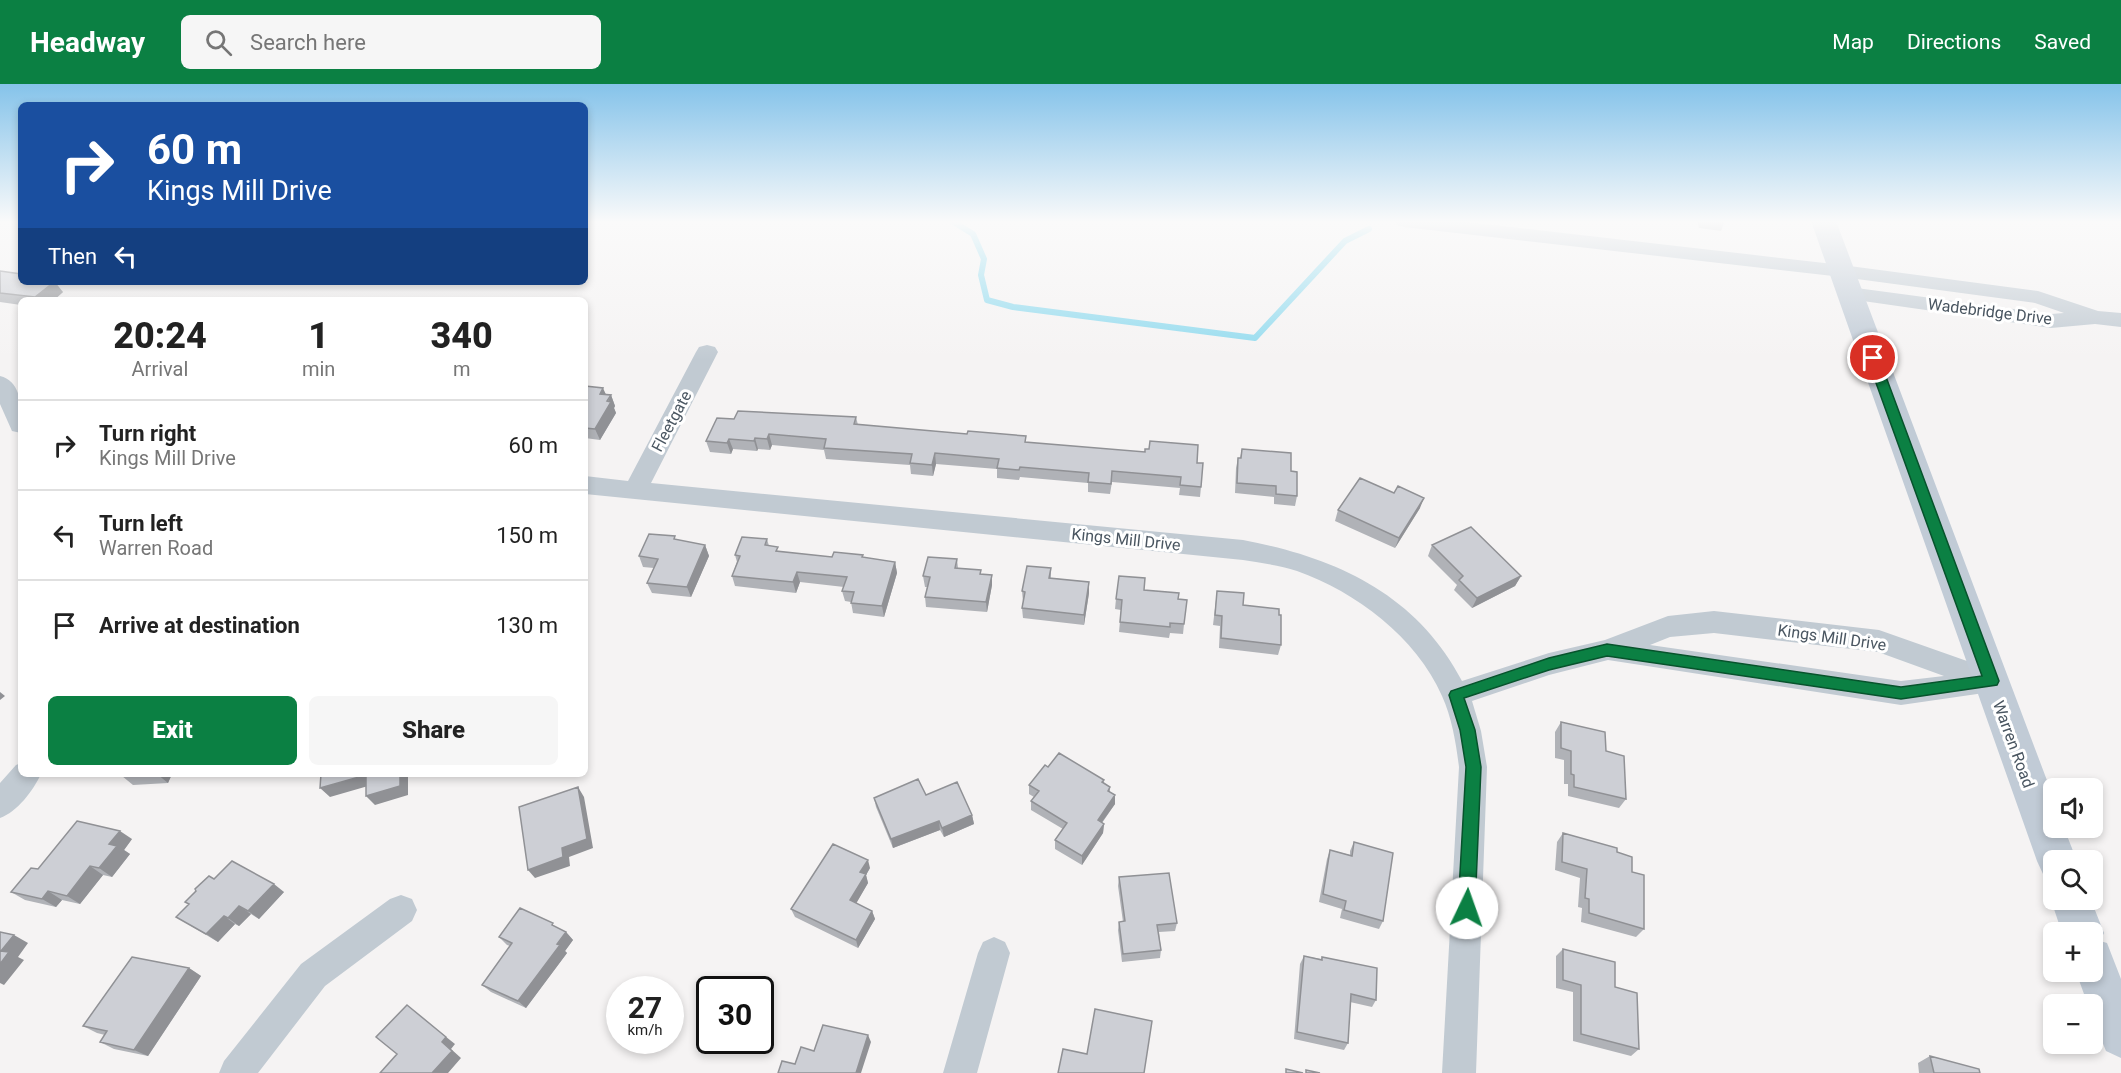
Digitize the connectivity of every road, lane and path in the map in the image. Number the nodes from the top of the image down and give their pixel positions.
1 (1738, 267) edge
2 (1840, 267) edge
3 (1846, 282) junction
4 (2121, 320) edge
5 (707, 352) dead end
6 (0, 383) edge
7 (18, 418) edge
8 (18, 426) edge
9 (0, 432) edge
10 (588, 484) edge
11 (635, 490) junction
12 (1607, 650) junction
13 (1991, 681) junction
14 (1456, 695) junction
15 (23, 777) edge
16 (0, 805) edge
17 (2053, 850) edge
18 (401, 910) dead end
19 (994, 953) dead end
20 (2101, 982) edge
21 (2121, 1036) edge
22 (236, 1073) edge
23 (960, 1073) edge
24 (1459, 1073) edge

1 - 3 street, Wadebridge Drive
2 - 3 street, Warren Road
3 - 4 street, Wadebridge Drive
3 - 13 street, Warren Road
5 - 11 street, Fleetgate
6 - 7 street
8 - 9 street
10 - 11 street, Kings Mill Drive
11 - 14 street, Kings Mill Drive
12 - 13 street, Kings Mill Drive
12 - 13 street, Kings Mill Drive
12 - 14 street, Kings Mill Drive
13 - 17 street, Warren Road
14 - 24 street
15 - 16 street
18 - 22 street
19 - 23 street
20 - 21 street

